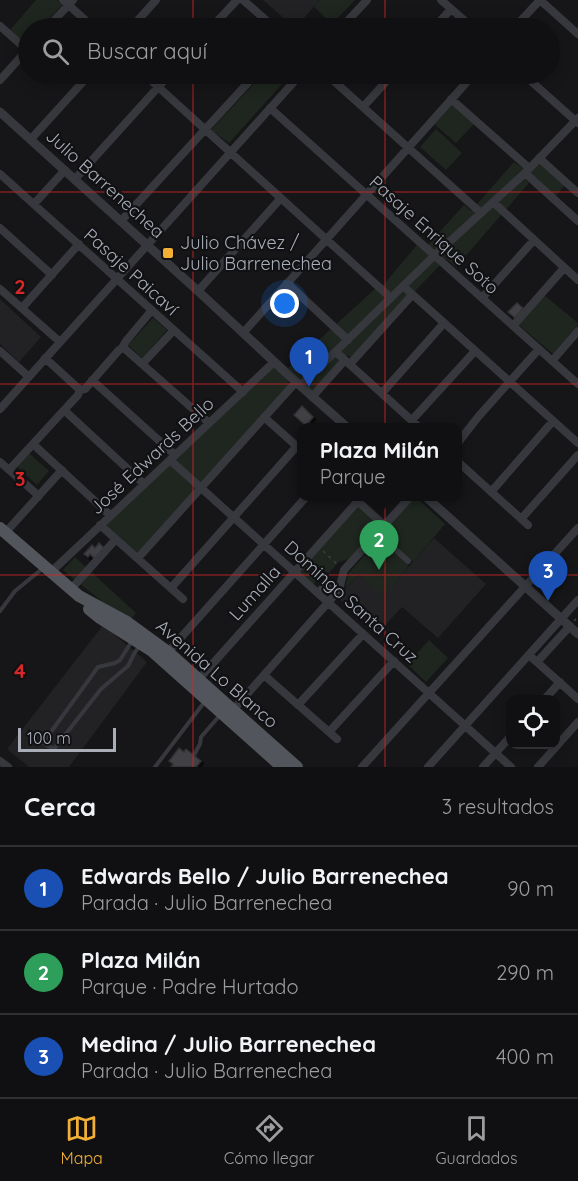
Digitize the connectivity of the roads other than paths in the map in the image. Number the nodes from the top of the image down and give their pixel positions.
1 (156, 0) edge
2 (237, 0) edge
3 (243, 0) edge
4 (367, 0) edge
5 (441, 0) edge
6 (540, 0) edge
7 (68, 2) edge
8 (451, 9) junction
9 (55, 18) edge
10 (84, 18) edge
11 (140, 18) edge
12 (220, 18) edge
13 (264, 18) edge
14 (350, 18) edge
15 (443, 18) edge
16 (461, 18) edge
17 (523, 18) edge
18 (0, 26) edge
19 (578, 34) edge
20 (18, 41) edge
21 (18, 61) edge
22 (0, 80) edge
23 (81, 84) edge
24 (156, 84) edge
25 (162, 84) edge
26 (247, 84) edge
27 (292, 84) edge
28 (337, 84) edge
29 (384, 84) edge
30 (465, 84) edge
31 (534, 84) edge
32 (159, 87) junction
33 (451, 99) junction
34 (363, 107) junction
35 (270, 108) junction
36 (0, 112) edge
37 (577, 121) edge
38 (205, 129) junction
39 (31, 140) junction
40 (408, 147) junction
41 (231, 152) junction
42 (539, 158) junction
43 (65, 170) junction
44 (527, 171) junction
45 (0, 174) edge
46 (75, 179) junction
47 (578, 193) edge
48 (366, 194) junction
49 (281, 198) junction
50 (493, 202) junction
51 (34, 204) junction
52 (481, 213) junction
53 (121, 221) junction
54 (578, 221) edge
55 (0, 228) edge
56 (326, 239) junction
57 (534, 240) junction
58 (79, 244) junction
59 (147, 245) junction
60 (435, 255) junction
61 (564, 268) junction
62 (52, 275) junction
63 (117, 279) junction
64 (578, 280) edge
65 (287, 283) junction
66 (403, 286) junction
67 (0, 289) edge
68 (198, 291) junction
69 (412, 295) junction
70 (391, 298) junction
71 (482, 298) junction
72 (22, 308) junction
73 (152, 310) junction
74 (444, 323) junction
75 (513, 326) junction
76 (174, 330) junction
77 (578, 331) edge
78 (243, 333) junction
79 (348, 340) junction
80 (60, 342) junction
81 (122, 348) junction
82 (539, 349) junction
83 (0, 351) edge
84 (475, 351) junction
85 (336, 352) junction
86 (45, 358) junction
87 (552, 361) junction
88 (274, 362) junction
89 (348, 362) junction
90 (142, 364) junction
91 (29, 377) junction
92 (92, 380) junction
93 (510, 382) junction
94 (298, 384) junction
95 (578, 384) edge
96 (80, 390) junction
97 (243, 392) junction
98 (382, 393) junction
99 (312, 397) junction
100 (0, 408) edge
101 (64, 410) junction
102 (264, 417) junction
103 (412, 420) junction
104 (554, 421) junction
105 (209, 423) junction
106 (342, 423) edge
107 (415, 423) edge
108 (462, 438) edge
109 (578, 443) edge
110 (33, 444) junction
111 (297, 446) edge
112 (297, 450) edge
113 (578, 455) edge
114 (172, 458) junction
115 (0, 462) edge
116 (462, 466) edge
117 (9, 470) junction
118 (62, 470) junction
119 (144, 484) junction
120 (201, 488) junction
121 (491, 492) junction
122 (39, 496) junction
123 (303, 501) edge
124 (353, 501) edge
125 (357, 501) edge
126 (407, 501) edge
127 (431, 501) edge
128 (110, 515) junction
129 (234, 517) junction
130 (100, 525) junction
131 (385, 526) junction
132 (578, 528) edge
133 (3, 530) edge
134 (378, 534) junction
135 (116, 539) junction
136 (264, 545) junction
137 (138, 558) junction
138 (408, 561) dead end
139 (48, 569) junction
140 (294, 572) junction
141 (525, 586) junction
142 (171, 588) junction
143 (75, 593) junction
144 (183, 599) dead end
145 (578, 600) edge
146 (327, 602) junction
147 (0, 611) edge
148 (561, 619) junction
149 (570, 626) junction
150 (363, 634) junction
151 (578, 634) edge
152 (140, 638) junction
153 (168, 651) junction
154 (529, 655) junction
155 (394, 661) junction
156 (537, 662) junction
157 (264, 675) junction
158 (198, 679) junction
159 (560, 682) junction
160 (429, 693) junction
161 (548, 695) edge
162 (206, 699) junction
163 (578, 699) edge
164 (298, 705) junction
165 (227, 712) junction
166 (578, 722) edge
167 (465, 725) junction
168 (329, 732) junction
169 (337, 739) dead end
170 (506, 742) edge
171 (496, 753) junction
172 (194, 755) dead end
173 (0, 761) edge
174 (8, 767) edge
175 (155, 767) edge
176 (282, 767) edge
177 (297, 767) edge
178 (362, 767) edge
179 (428, 767) edge
180 (483, 767) edge
181 (511, 767) edge
182 (538, 767) edge

1 - 11 street
2 - 12 street
3 - 13 street
4 - 14 street
5 - 8 street
6 - 17 street
6 - 19 street
7 - 9 street
7 - 10 street
8 - 15 street
8 - 16 street
18 - 20 street
21 - 22 street
23 - 39 street
24 - 32 street
25 - 32 street
26 - 38 street
27 - 35 street
28 - 34 street
29 - 34 street
30 - 33 street
31 - 37 street
32 - 38 street
32 - 46 street
33 - 40 street
33 - 44 street
34 - 40 street
35 - 41 street
35 - 48 street, Pasaje Enrique Soto
36 - 39 street, Julio Barrenechea
37 - 42 street
38 - 41 street
38 - 53 street
39 - 43 street, Julio Barrenechea
40 - 48 street
40 - 52 street
41 - 49 street
41 - 59 street
42 - 44 street
42 - 47 street
43 - 46 street, Julio Barrenechea
43 - 51 street
44 - 50 street
44 - 54 street
45 - 51 street, Pasaje Paicaví
46 - 53 street, Julio Barrenechea
48 - 56 street
48 - 60 street, Pasaje Enrique Soto
49 - 56 street
49 - 68 street
50 - 52 street
50 - 57 street
51 - 58 street, Pasaje Paicaví
52 - 60 street
53 - 59 street, Julio Barrenechea
55 - 62 street
56 - 65 street
56 - 70 street
57 - 61 street
57 - 71 street
58 - 62 street
58 - 63 street, Pasaje Paicaví
59 - 63 street
59 - 68 street, Julio Barrenechea
60 - 66 street
60 - 71 street, Pasaje Enrique Soto
61 - 64 street
61 - 75 street
62 - 72 street
63 - 73 street, Pasaje Paicaví
63 - 80 street
65 - 78 street
65 - 79 street
66 - 69 street
66 - 70 street
67 - 72 street
68 - 78 street, Julio Barrenechea
69 - 74 street
69 - 89 street
70 - 79 street
71 - 75 street, Pasaje Enrique Soto
72 - 80 street
73 - 76 street, Pasaje Paicaví
73 - 81 street
74 - 84 street
74 - 98 street
75 - 82 street, Pasaje Enrique Soto
76 - 90 street
76 - 97 street, Pasaje Paicaví
77 - 87 street
78 - 88 street, Julio Barrenechea
79 - 85 street
80 - 86 street
81 - 90 street
81 - 92 street
82 - 87 street, Pasaje Enrique Soto
82 - 93 street
83 - 91 street
84 - 93 street
84 - 103 street
85 - 89 street
85 - 94 street
86 - 91 street
86 - 96 street
87 - 95 street, Pasaje Enrique Soto
88 - 94 street, Julio Barrenechea
88 - 97 street, José Edwards Bello
89 - 98 street
89 - 99 street
90 - 105 street
91 - 100 street
92 - 96 street
92 - 114 street, Domingo Santa Cruz
93 - 104 street
93 - 108 street
94 - 99 street, Julio Barrenechea
94 - 102 street
96 - 101 street
97 - 105 street, José Edwards Bello
98 - 103 street
99 - 106 street, Julio Barrenechea
101 - 110 street
101 - 119 street
102 - 111 street
102 - 120 street
103 - 107 street
104 - 109 street
104 - 121 street
105 - 114 street, José Edwards Bello
110 - 117 street
110 - 118 street
112 - 129 street
113 - 121 street
114 - 119 street, José Edwards Bello
114 - 120 street, Domingo Santa Cruz
115 - 117 street
116 - 121 street
117 - 122 street
118 - 122 street
118 - 128 street
119 - 128 street, José Edwards Bello
120 - 129 street, Domingo Santa Cruz
120 - 137 street
122 - 133 street
123 - 136 street
124 - 140 street, Lumalla
125 - 131 street
126 - 131 street
127 - 141 street
128 - 130 street, José Edwards Bello
129 - 136 street, Domingo Santa Cruz
129 - 142 street
130 - 135 street
130 - 139 street, José Edwards Bello
131 - 134 street
132 - 141 street
133 - 139 main road, Avenida Lo Blanco
134 - 138 street
134 - 146 street
135 - 137 street
135 - 143 street
136 - 140 street, Domingo Santa Cruz
136 - 153 street
137 - 142 street
139 - 143 main road, Avenida Lo Blanco
139 - 147 lane
140 - 146 street, Domingo Santa Cruz
140 - 158 street, Lumalla
141 - 148 street
141 - 160 street
142 - 144 street
143 - 152 main road, Avenida Lo Blanco
145 - 148 street
146 - 150 street, Domingo Santa Cruz
146 - 157 street
148 - 149 street
148 - 154 street
149 - 151 street
149 - 156 street
150 - 155 street, Domingo Santa Cruz
150 - 164 street
152 - 152 lane
152 - 153 main road, Avenida Lo Blanco
152 - 162 main road, Avenida Lo Blanco
153 - 158 main road, Avenida Lo Blanco
154 - 156 street
154 - 167 street
155 - 160 street, Domingo Santa Cruz
155 - 168 street
156 - 159 street
157 - 164 street
157 - 165 street
158 - 165 main road, Avenida Lo Blanco
159 - 161 street
159 - 163 street
160 - 167 street, Domingo Santa Cruz
160 - 178 street
162 - 165 main road, Avenida Lo Blanco
162 - 175 lane
164 - 168 street
165 - 172 lane
165 - 176 main road, Avenida Lo Blanco
165 - 177 main road, Avenida Lo Blanco
166 - 182 street
167 - 171 street, Domingo Santa Cruz
167 - 179 street
168 - 169 street
170 - 171 street
171 - 180 street
171 - 181 street, Domingo Santa Cruz
173 - 174 street

